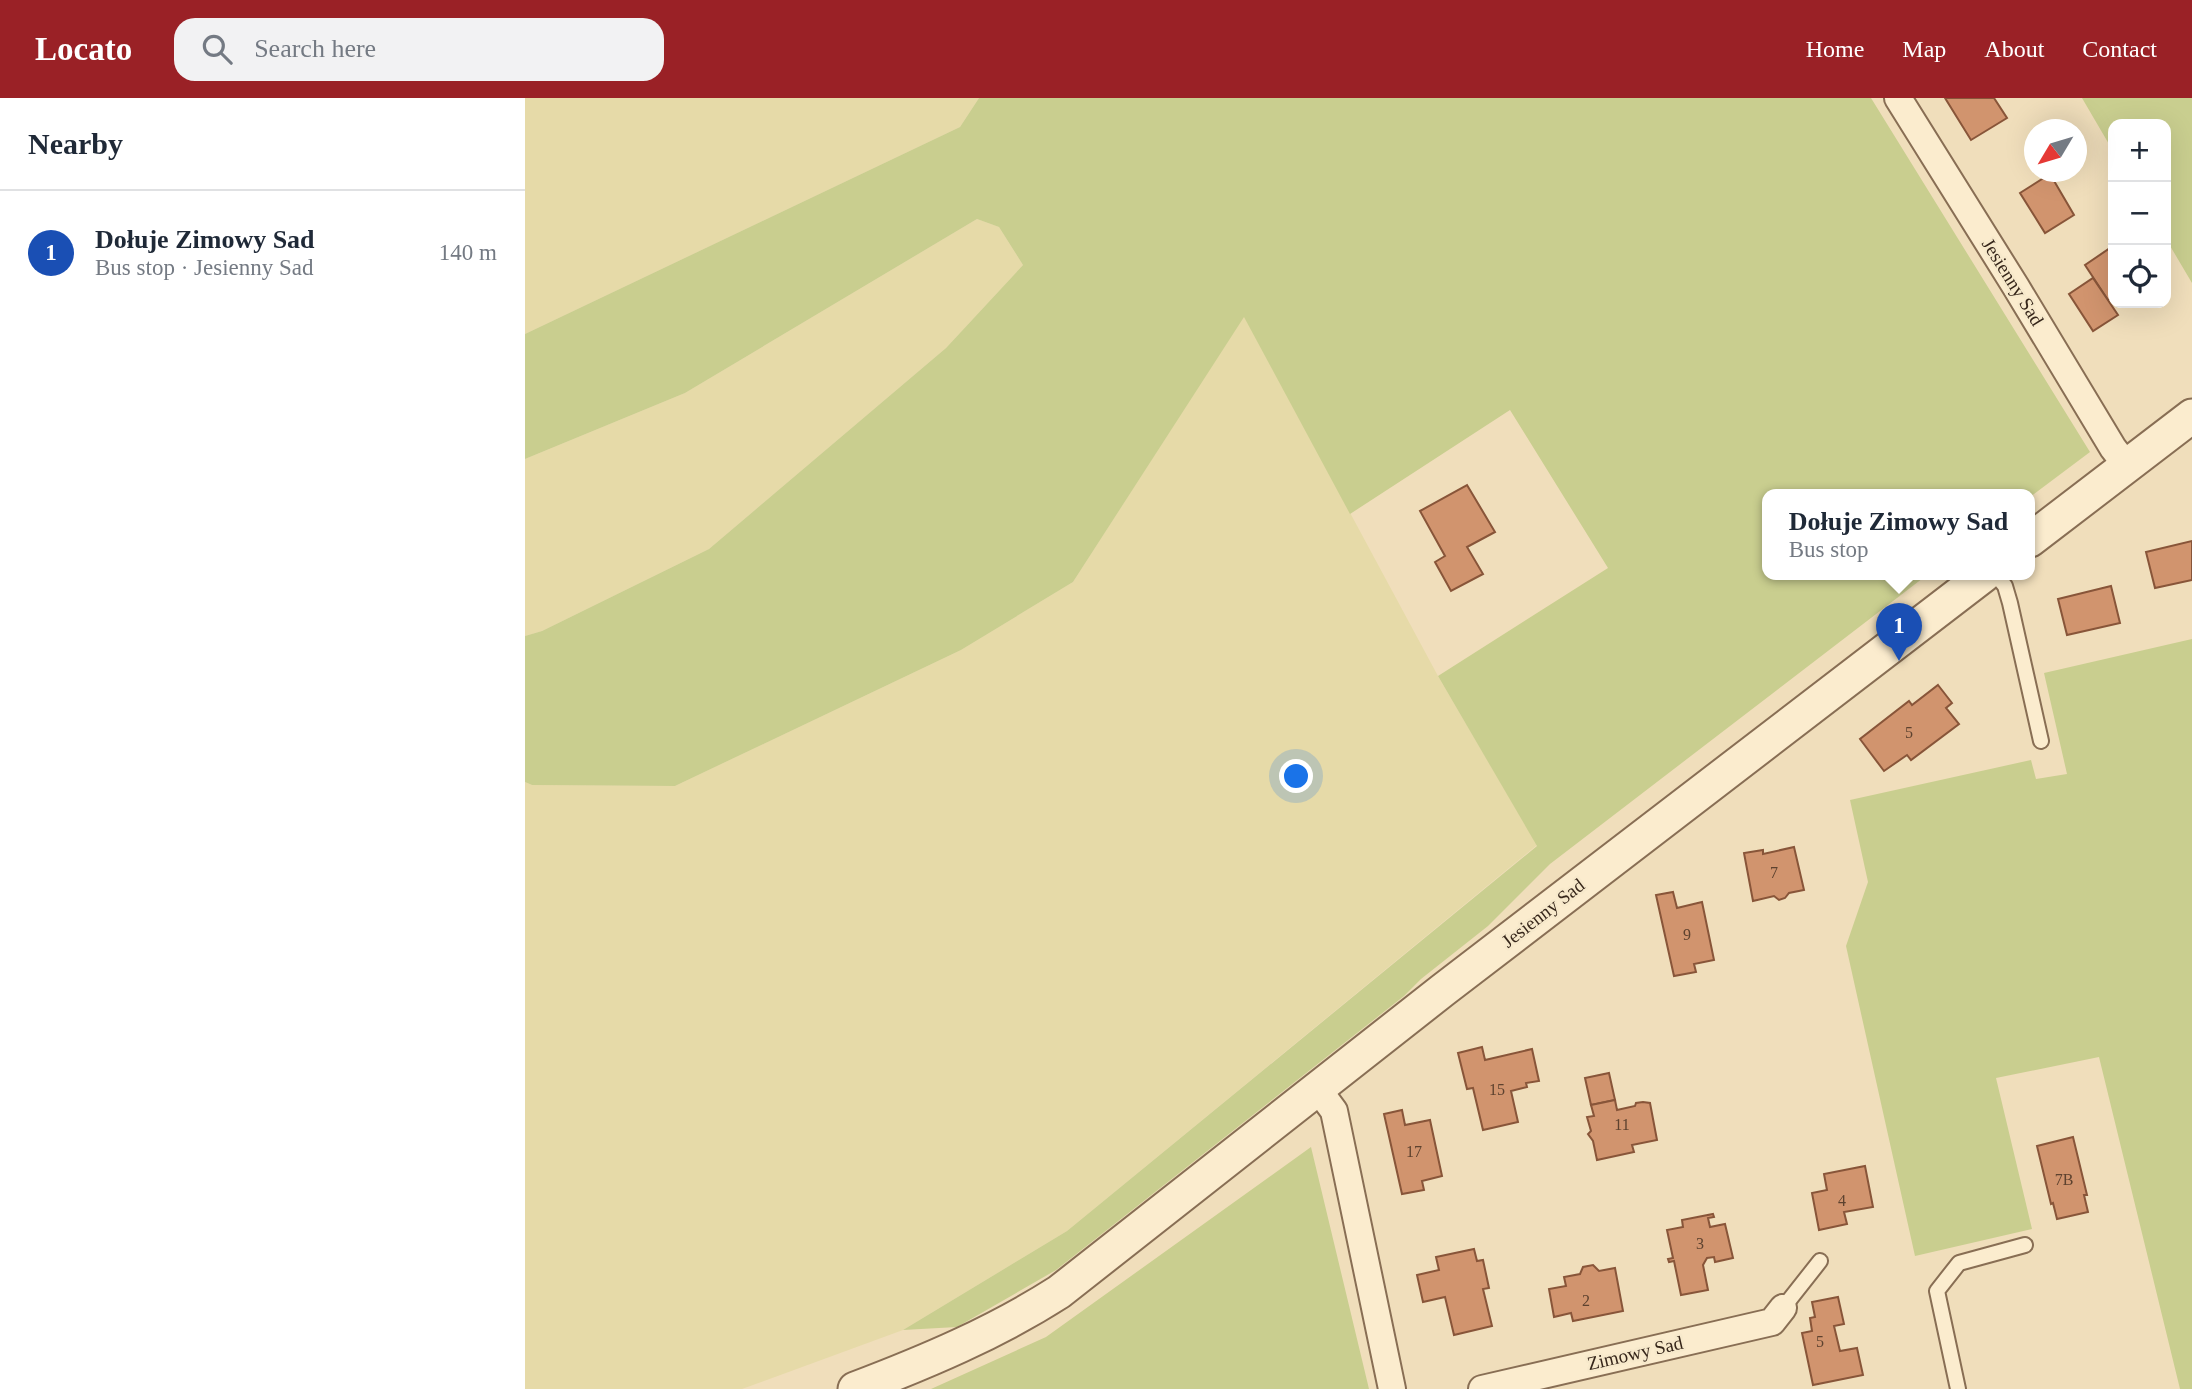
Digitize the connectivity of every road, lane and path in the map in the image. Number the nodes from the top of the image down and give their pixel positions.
1 (1898, 98) edge
2 (2192, 416) edge
3 (2127, 466) junction
4 (2035, 536) edge
5 (1977, 580) edge
6 (2000, 580) edge
7 (2041, 741) dead end
8 (1317, 1088) junction
9 (2025, 1245) dead end
10 (1820, 1261) dead end
11 (1783, 1308) joint
12 (855, 1389) edge
13 (1392, 1389) edge
14 (1482, 1389) edge
15 (1958, 1389) edge

1 - 3 street, Jesienny Sad
2 - 3 street
3 - 4 street
5 - 8 street, Jesienny Sad
6 - 7 lane
8 - 12 street, Jesienny Sad
8 - 13 street
9 - 15 lane
10 - 11 lane
11 - 14 street, Zimowy Sad

